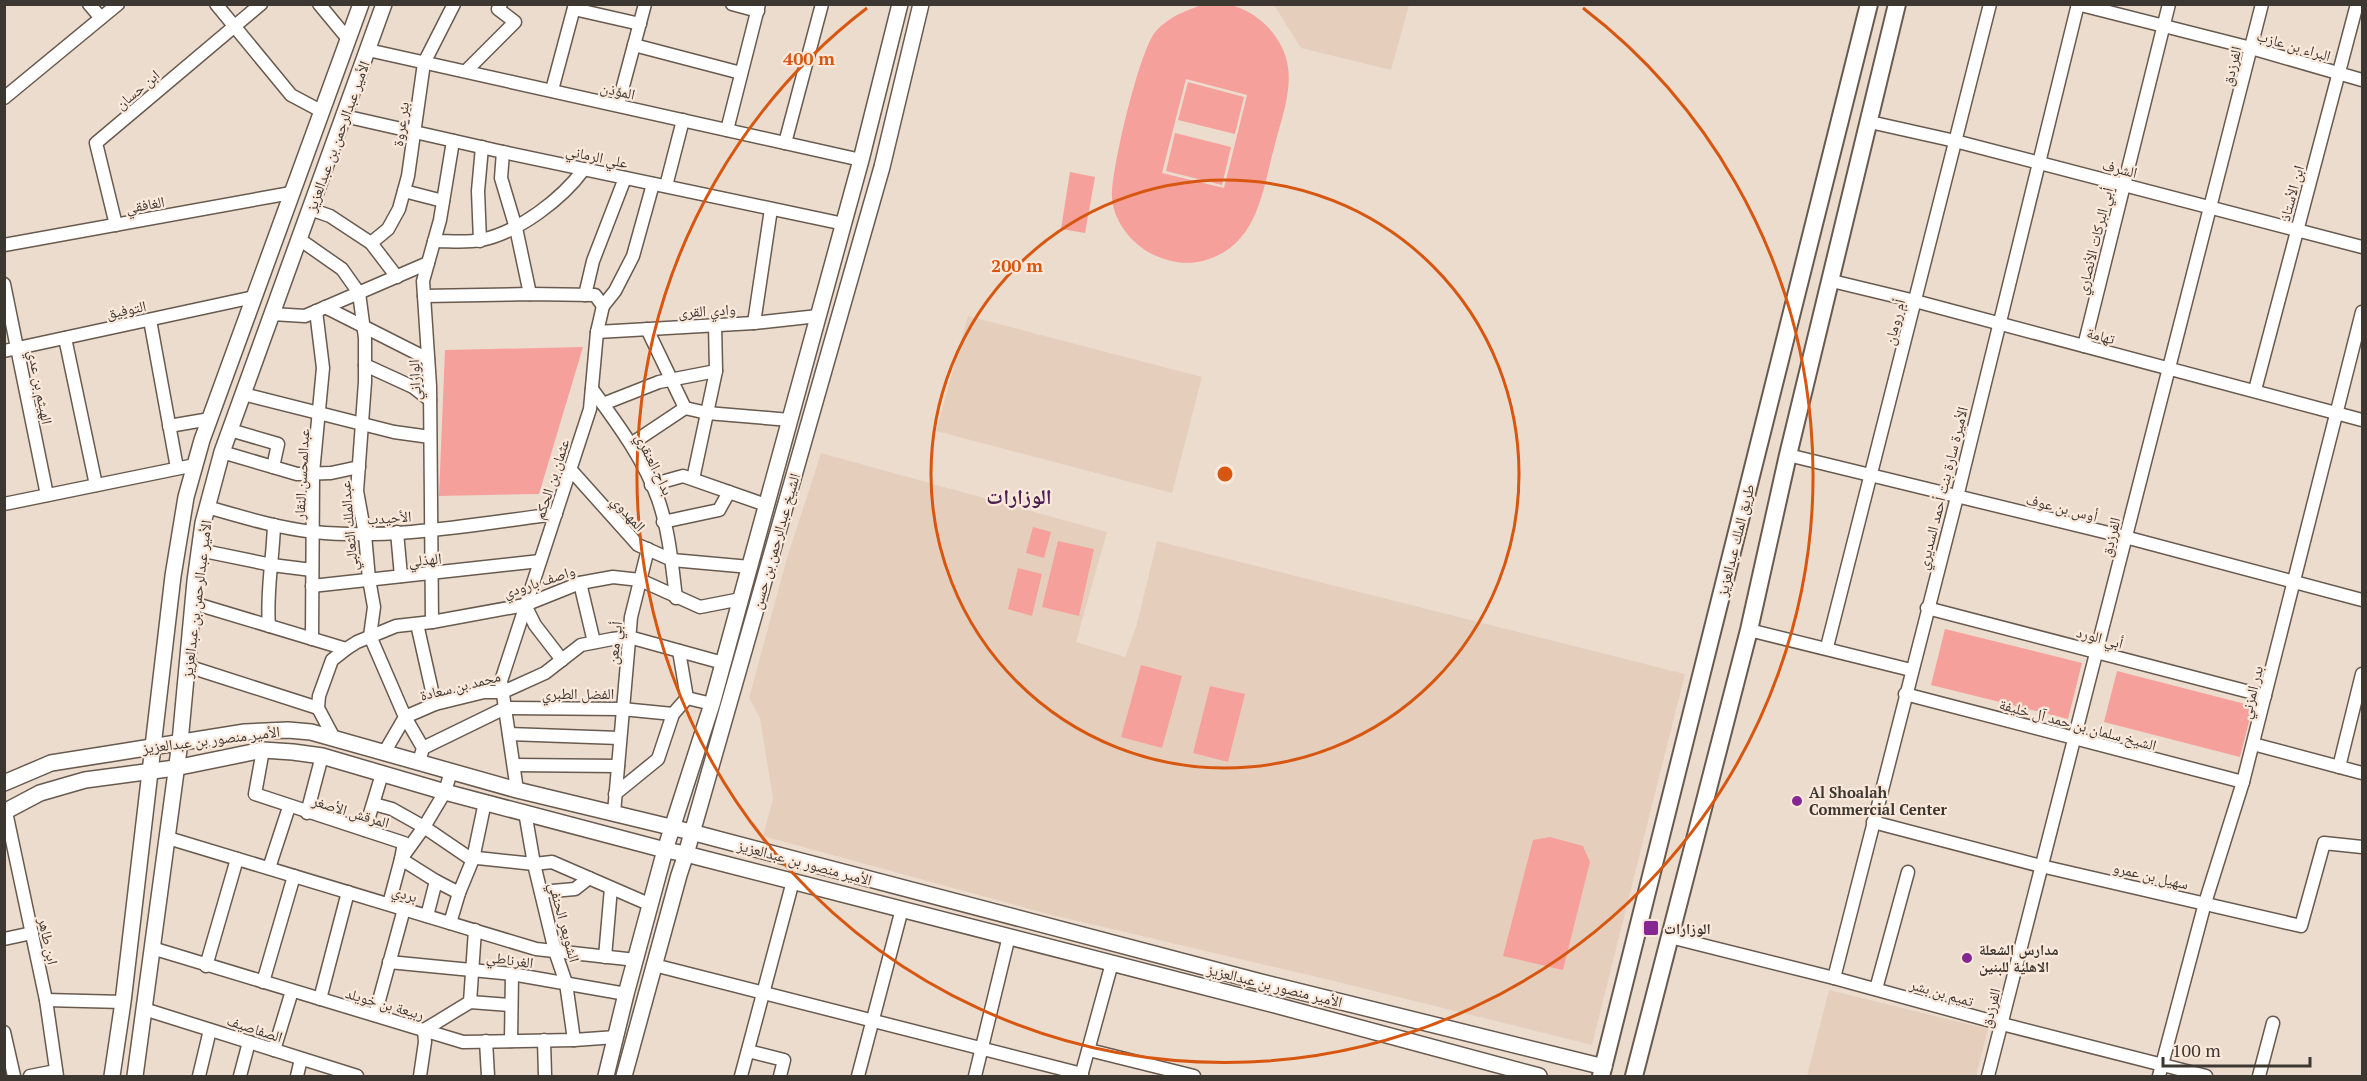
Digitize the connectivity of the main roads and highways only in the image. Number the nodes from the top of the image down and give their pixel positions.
1 (1869, 4) edge
2 (1897, 4) edge
3 (1603, 1072) edge
4 (1634, 1077) edge

1 - 3 main road, طريق الملك عبدالعزيز
2 - 4 main road

